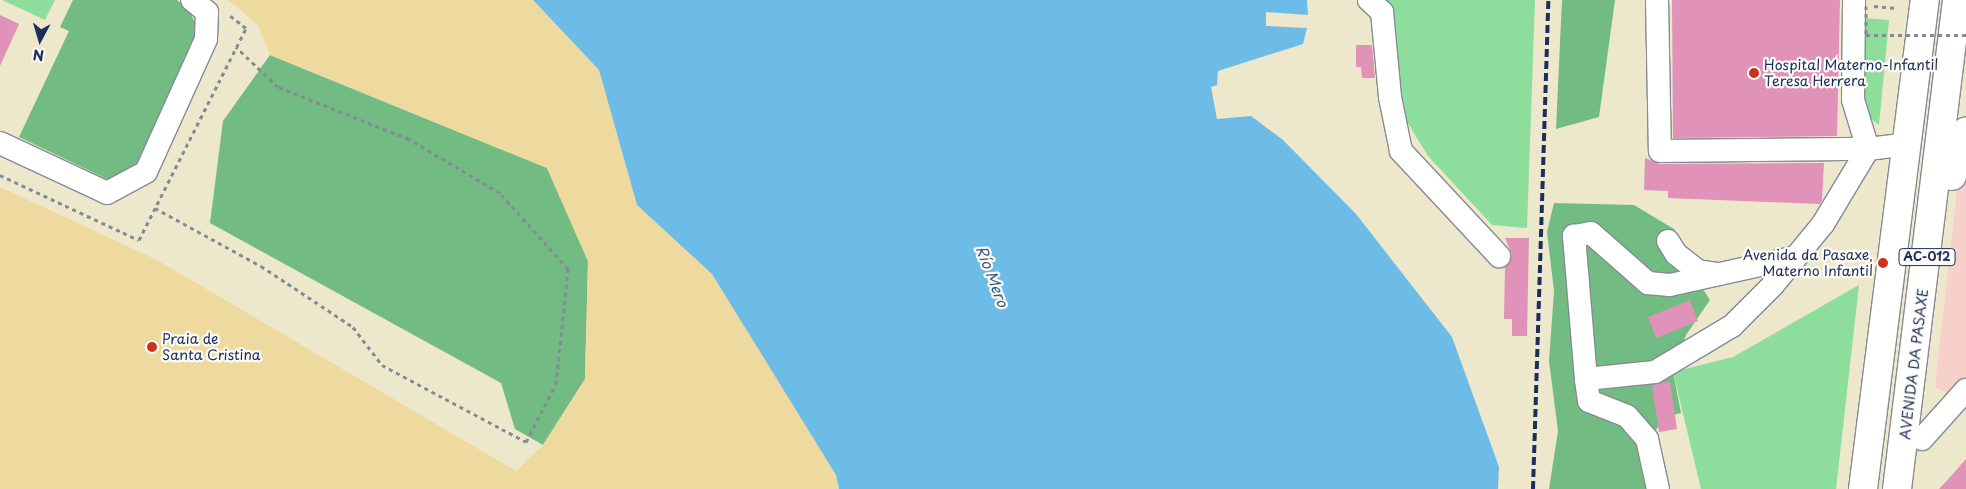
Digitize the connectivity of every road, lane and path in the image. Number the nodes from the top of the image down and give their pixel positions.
1 (192, 0) edge
2 (1369, 0) edge
3 (1657, 0) edge
4 (1925, 0) edge
5 (1860, 3) edge
6 (1896, 8) dead end
7 (1961, 16) edge
8 (236, 48) dead end
9 (1966, 131) edge
10 (0, 143) edge
11 (1908, 144) junction
12 (1868, 150) junction
13 (155, 208) dead end
14 (1668, 241) dead end
15 (1499, 256) dead end
16 (1796, 257) junction
17 (1720, 274) junction
18 (1586, 379) junction
19 (1966, 390) edge
20 (1922, 439) junction
21 (1658, 489) edge
22 (1863, 489) edge
23 (1897, 489) edge
24 (1914, 489) edge

1 - 10 street
2 - 15 street
3 - 12 street
4 - 11 main road, AC-012
5 - 6 path
5 - 7 path, bridge
5 - 12 street
7 - 23 main road, AVENIDA DA PASAXE / AC-012
8 - 13 path
9 - 20 main road
11 - 12 street
11 - 22 main road, AC-012
12 - 16 street
14 - 17 street
16 - 17 street
16 - 18 street
17 - 18 street
18 - 21 street
19 - 20 street, AVENIDA DA PASAXE
20 - 24 main road

